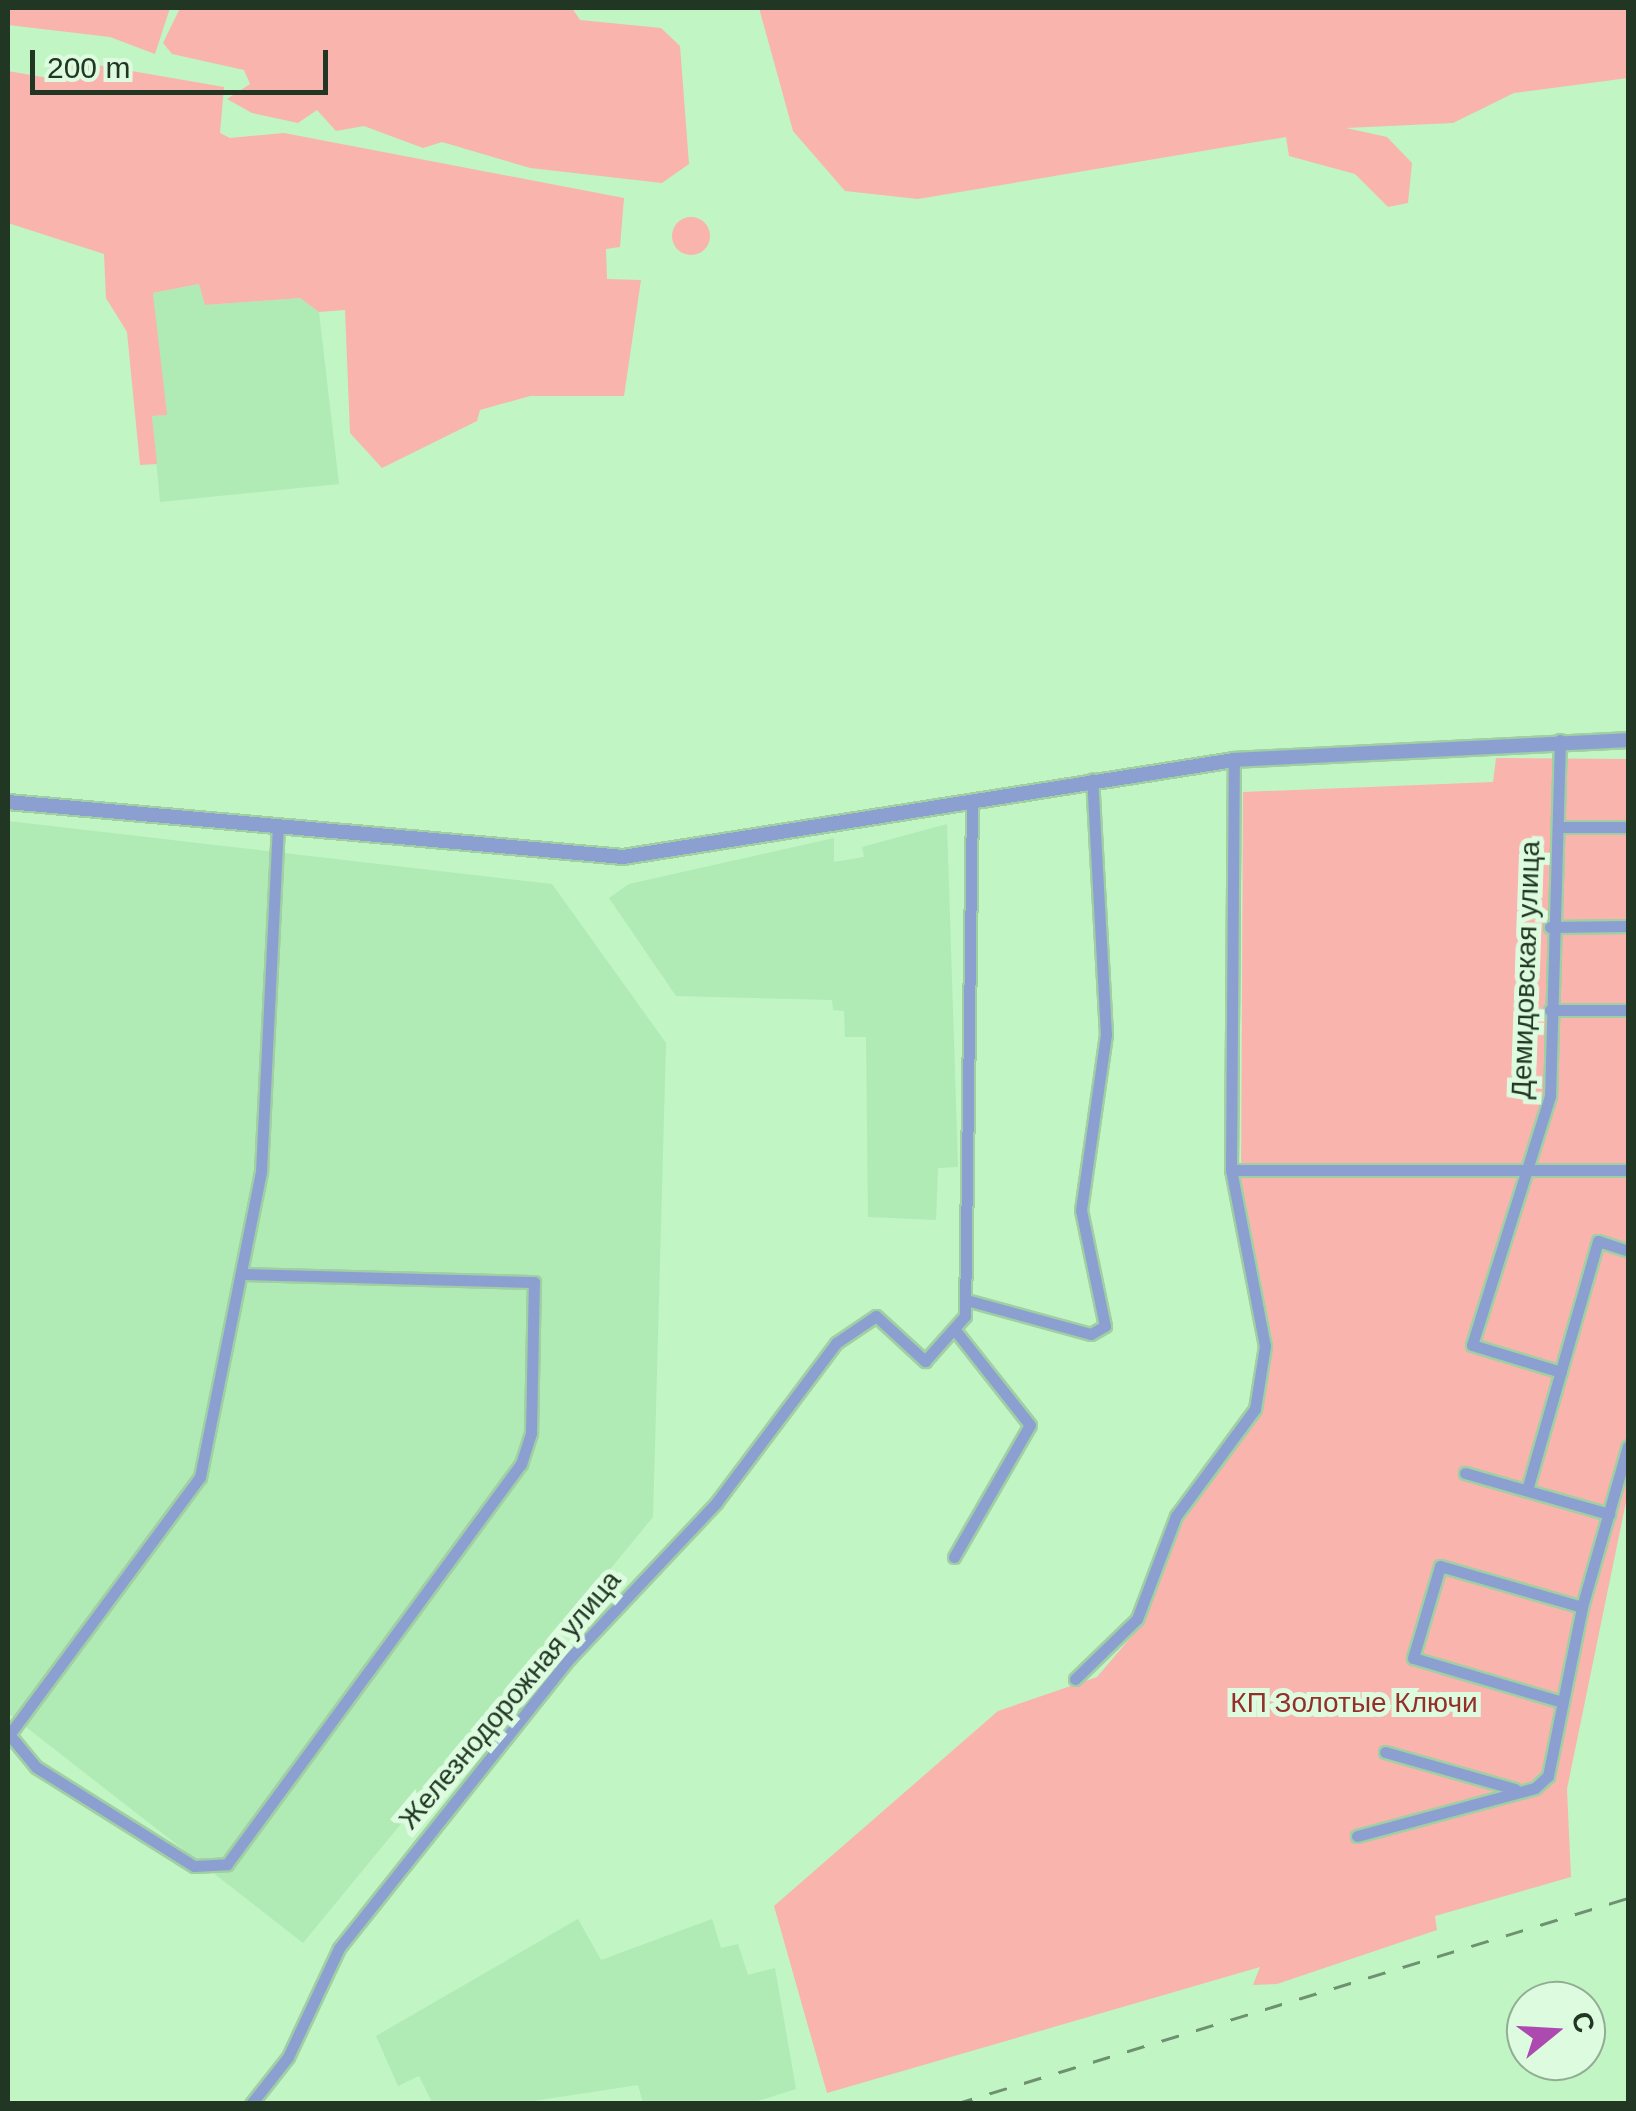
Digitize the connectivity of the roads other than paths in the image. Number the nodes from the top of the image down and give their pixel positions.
1 (1560, 740) junction
2 (1628, 740) edge
3 (1234, 760) junction
4 (1092, 779) junction
5 (972, 800) junction
6 (8, 802) edge
7 (1558, 827) junction
8 (1628, 827) edge
9 (278, 829) junction
10 (1550, 926) junction
11 (1628, 926) edge
12 (1550, 1010) junction
13 (1628, 1010) edge
14 (1231, 1170) junction
15 (1628, 1170) edge
16 (1528, 1171) junction
17 (1628, 1250) edge
18 (240, 1274) junction
19 (970, 1301) junction
20 (955, 1330) junction
21 (1561, 1372) junction
22 (1628, 1446) edge
23 (1465, 1474) dead end
24 (1527, 1490) junction
25 (1609, 1514) junction
26 (954, 1557) dead end
27 (1582, 1607) junction
28 (1075, 1679) dead end
29 (1562, 1702) junction
30 (8, 1734) edge
31 (1385, 1752) dead end
32 (1515, 1790) junction
33 (1357, 1836) dead end
34 (251, 2104) edge

1 - 2 street
1 - 3 street
1 - 7 street, Демидовская улица
3 - 4 street
3 - 14 street
4 - 5 street
4 - 19 street
5 - 9 street
5 - 19 street
6 - 9 street
7 - 8 street
7 - 10 street, Демидовская улица
9 - 18 street
10 - 11 street
10 - 12 street, Демидовская улица
12 - 13 street
12 - 16 street, Демидовская улица
14 - 16 street
14 - 28 street
15 - 16 street
16 - 21 street, Демидовская улица
17 - 21 street
18 - 30 street
18 - 30 street
19 - 20 street
20 - 26 street
20 - 34 street, Железнодорожная улица
21 - 24 street
22 - 25 street
23 - 24 street
24 - 25 street
25 - 27 street
27 - 29 street
27 - 29 street
29 - 32 street
31 - 32 street
32 - 33 street

